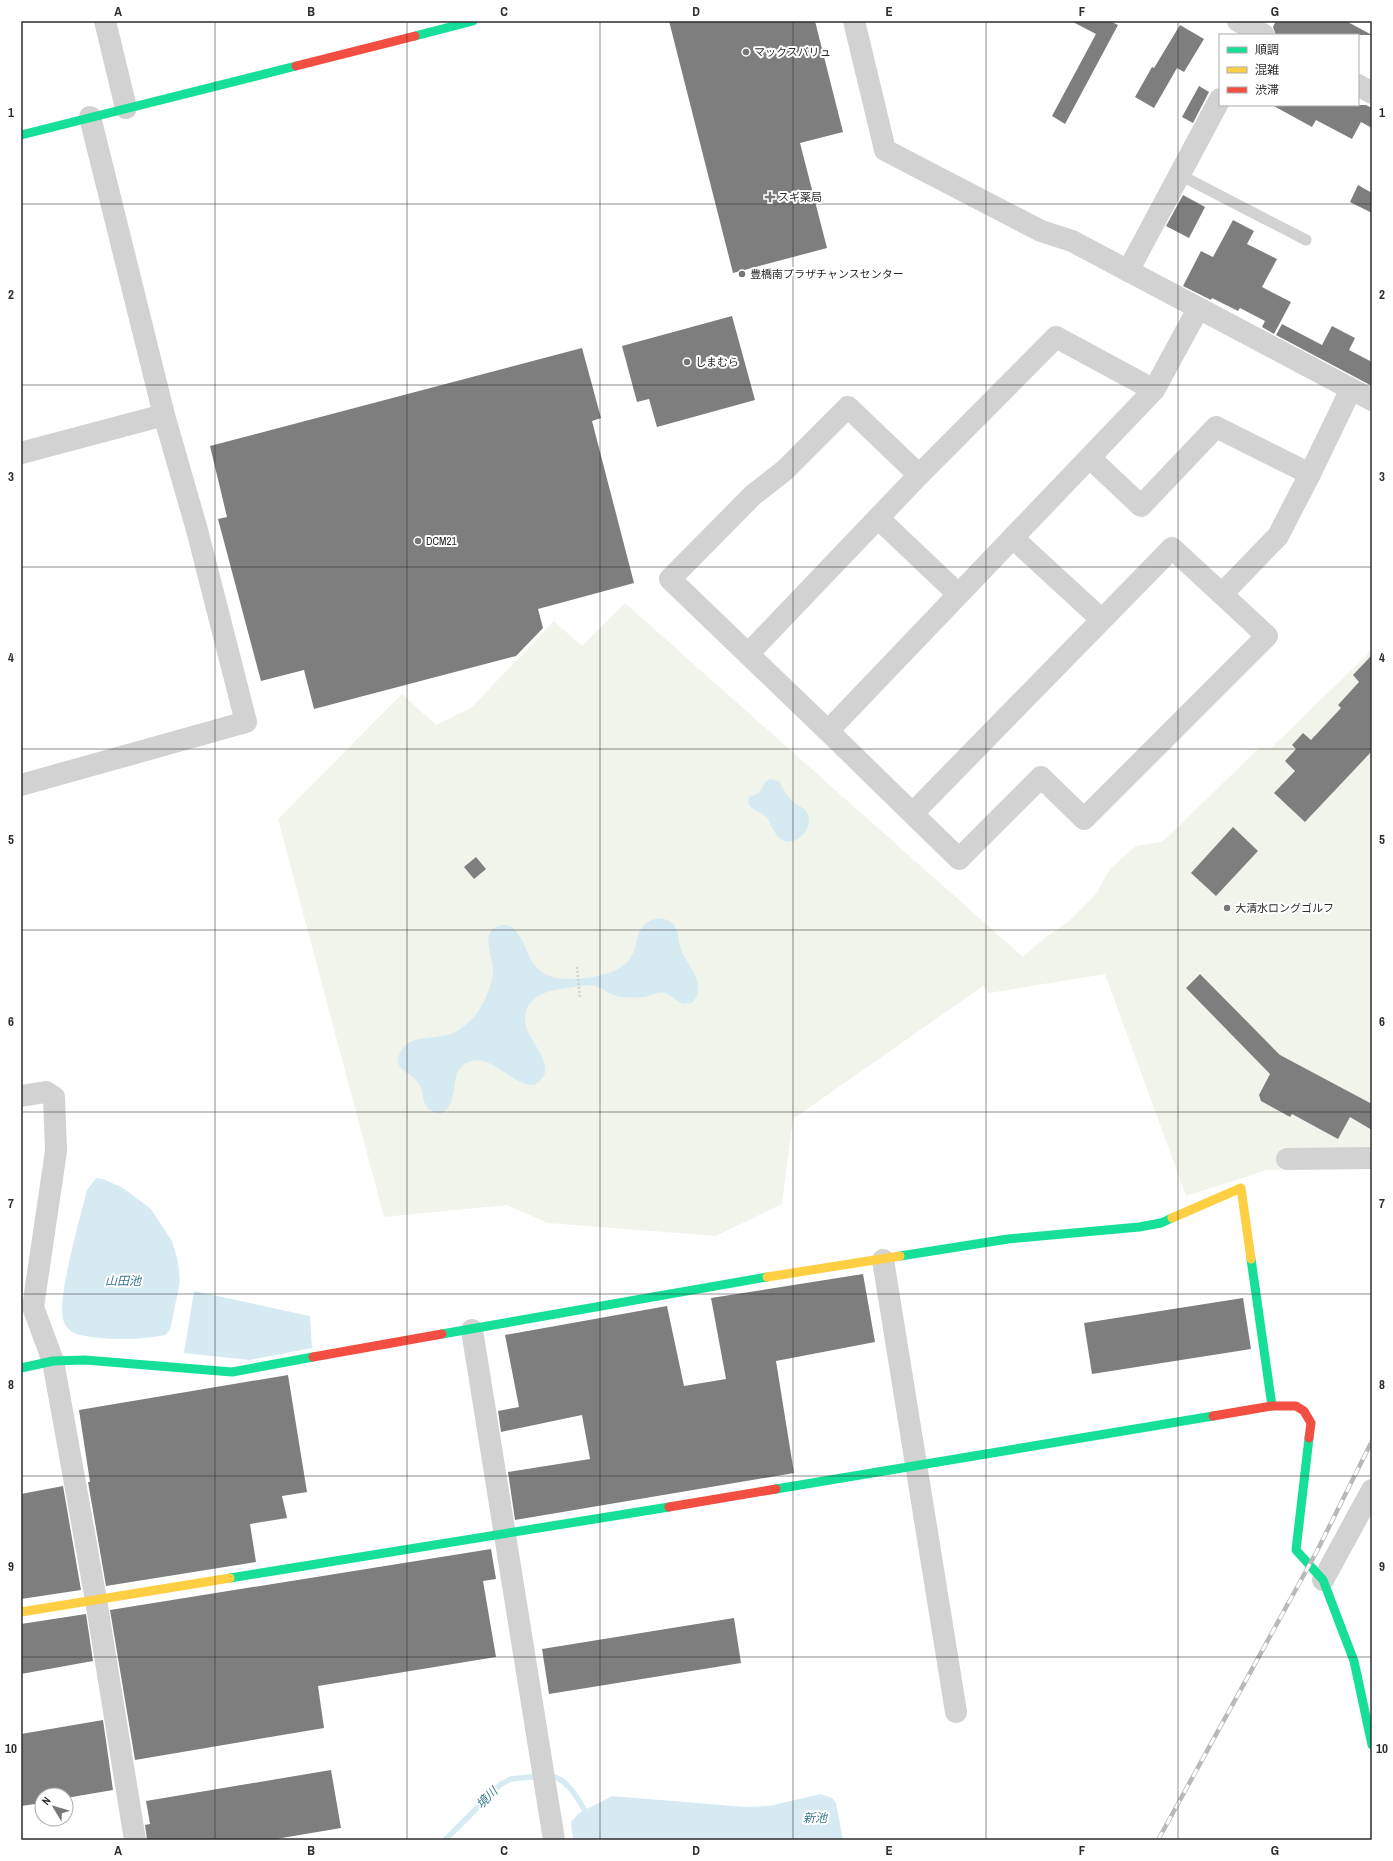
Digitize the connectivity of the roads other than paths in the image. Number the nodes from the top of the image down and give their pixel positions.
1 (106, 21) edge
2 (472, 21) edge
3 (854, 21) edge
4 (424, 27) edge
5 (1359, 86) edge
6 (1372, 93) edge
7 (1219, 101) edge
8 (126, 108) junction
9 (90, 118) junction
10 (21, 135) edge
11 (1180, 175) junction
12 (1306, 240) dead end
13 (1128, 272) junction
14 (1198, 309) junction
15 (1351, 389) junction
16 (1154, 390) junction
17 (1372, 400) edge
18 (164, 415) junction
19 (21, 453) edge
20 (1090, 458) junction
21 (1310, 474) junction
22 (919, 475) junction
23 (878, 518) junction
24 (1013, 538) junction
25 (958, 594) junction
26 (1222, 594) junction
27 (1101, 619) junction
28 (748, 654) junction
29 (828, 731) junction
30 (21, 785) edge
31 (913, 813) junction
32 (21, 1096) edge
33 (1372, 1158) edge
34 (1286, 1159) dead end
35 (883, 1260) junction
36 (472, 1330) junction
37 (52, 1361) junction
38 (21, 1368) edge
39 (1272, 1406) junction
40 (916, 1464) junction
41 (1372, 1490) edge
42 (506, 1534) junction
43 (1323, 1580) junction
44 (96, 1600) junction
45 (21, 1612) edge
46 (956, 1712) dead end
47 (1372, 1745) edge
48 (135, 1840) edge
49 (554, 1840) edge

1 - 8 street
2 - 4 street
3 - 13 street
4 - 8 street
5 - 6 street
7 - 11 street
8 - 9 street
9 - 10 street
9 - 18 street
11 - 12 lane
11 - 13 street
13 - 14 street
14 - 15 street
14 - 16 street
15 - 17 street
15 - 21 street
16 - 20 street
16 - 22 street
18 - 19 street
18 - 30 street
20 - 21 street
20 - 24 street
21 - 26 street
22 - 23 street
22 - 28 street
23 - 25 street
23 - 28 street
24 - 25 street
24 - 27 street
25 - 29 street
26 - 27 street
26 - 31 street
27 - 31 street
28 - 29 street
29 - 31 street
32 - 37 street
33 - 34 street
35 - 36 street
35 - 39 street
35 - 40 street
36 - 37 street
36 - 42 street
37 - 38 street
37 - 44 street
39 - 40 street
39 - 43 street
40 - 42 street
40 - 46 street
41 - 43 street
42 - 44 street
42 - 49 street
43 - 47 street
44 - 45 street
44 - 48 street

